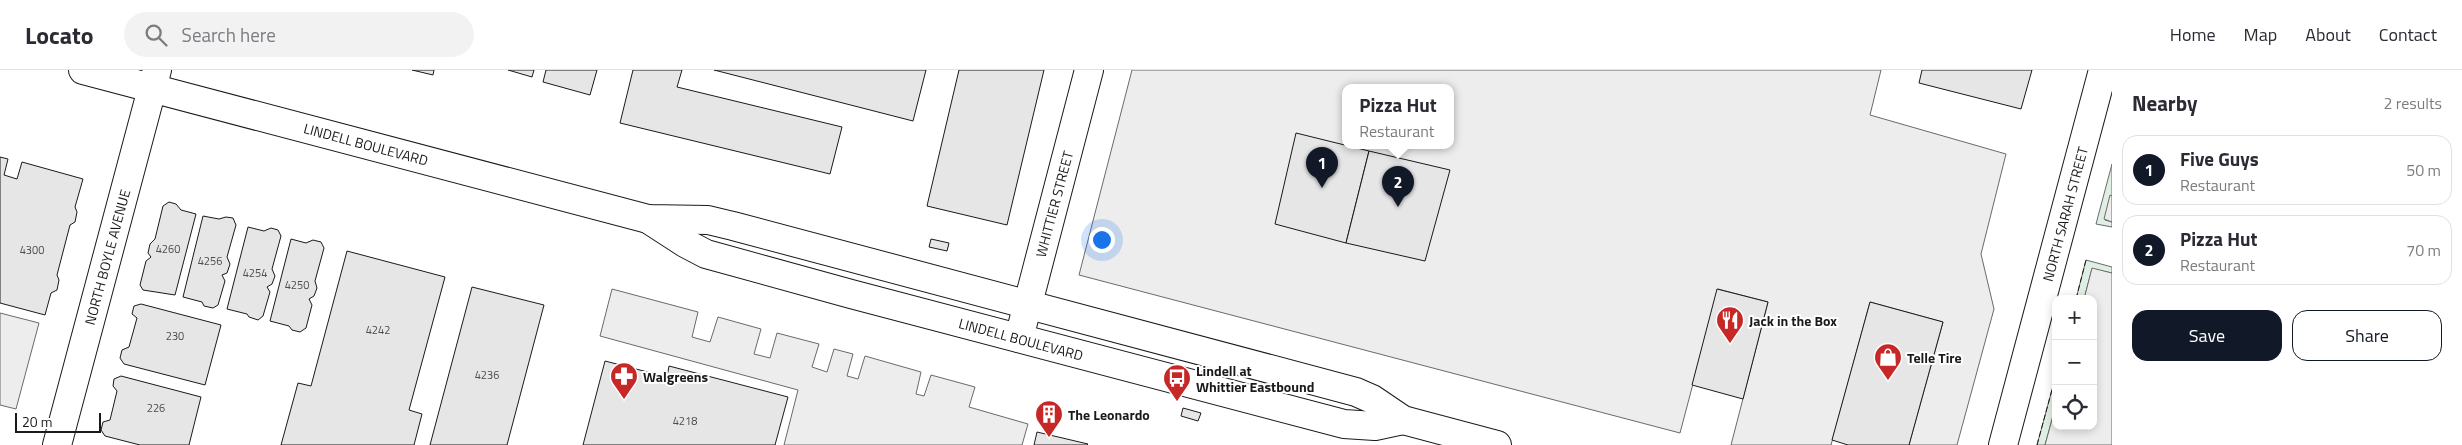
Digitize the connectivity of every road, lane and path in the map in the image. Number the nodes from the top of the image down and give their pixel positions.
1 (83, 70) edge
2 (1089, 70) edge
3 (2103, 70) edge
4 (154, 79) edge
5 (648, 220) junction
6 (1027, 304) junction
7 (1019, 338) junction
8 (1403, 420) junction
9 (57, 445) edge
10 (1497, 445) edge
11 (2003, 445) edge

1 - 4 main road, LINDELL BOULEVARD
2 - 6 main road, WHITTIER STREET
3 - 11 main road, NORTH SARAH STREET
4 - 5 main road, LINDELL BOULEVARD
4 - 9 main road, NORTH BOYLE AVENUE
5 - 6 main road, LINDELL BOULEVARD
5 - 7 main road, LINDELL BOULEVARD
6 - 7 main road, WHITTIER STREET
6 - 8 main road, LINDELL BOULEVARD
7 - 8 main road, LINDELL BOULEVARD
8 - 10 main road, LINDELL BOULEVARD

